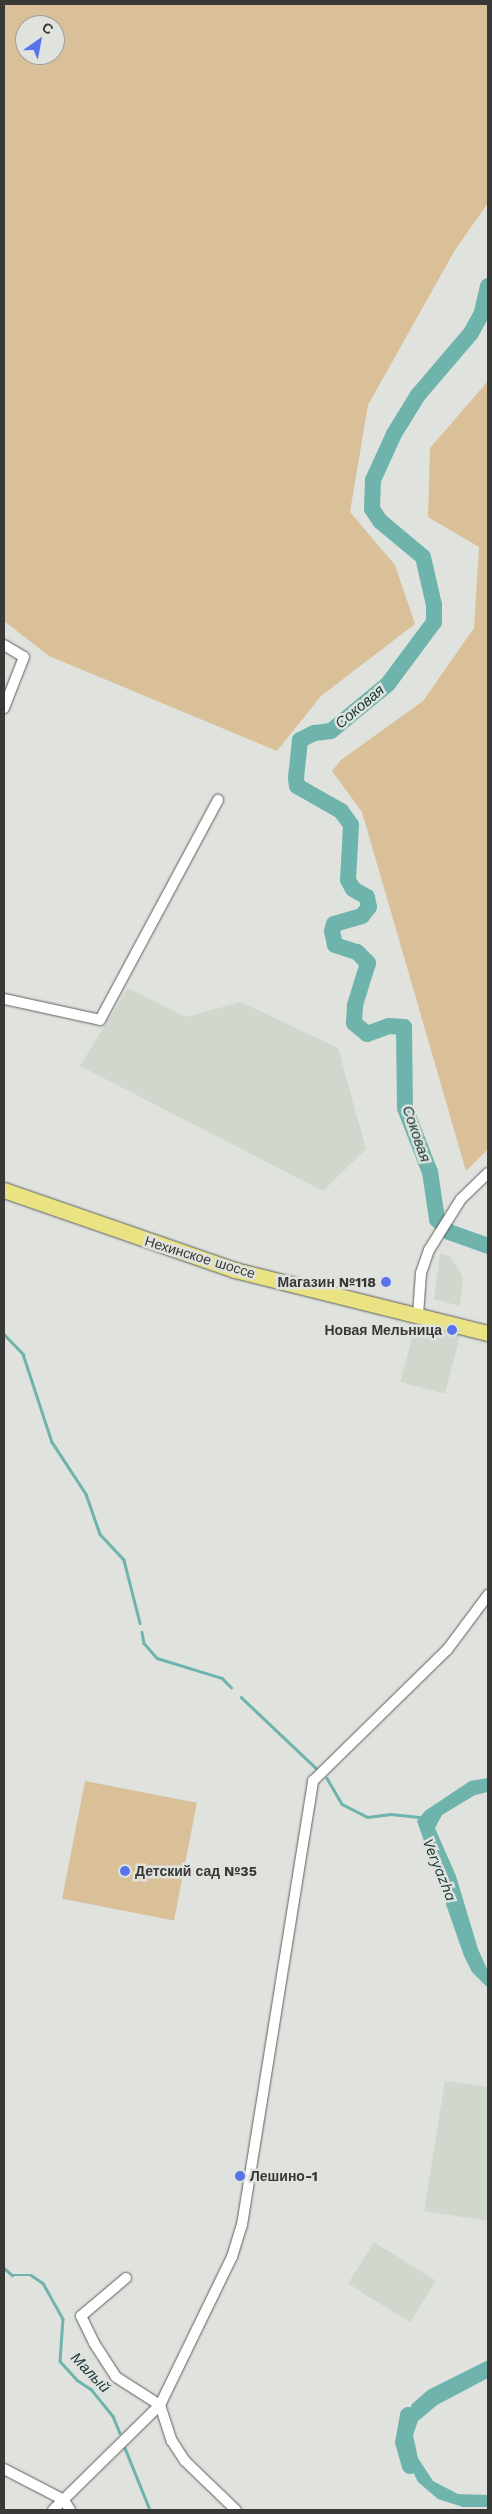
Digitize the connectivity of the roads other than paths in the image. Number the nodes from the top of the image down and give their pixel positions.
1 (4, 645) edge
2 (4, 708) edge
3 (218, 800) dead end
4 (4, 998) edge
5 (488, 1173) edge
6 (4, 1190) edge
7 (418, 1314) junction
8 (488, 1333) edge
9 (488, 1595) edge
10 (126, 2278) dead end
11 (160, 2405) junction
12 (4, 2469) edge
13 (64, 2500) junction
14 (53, 2510) edge
15 (70, 2510) edge
16 (236, 2510) edge

1 - 2 street
3 - 4 street
5 - 7 street
6 - 7 main road, Нехинское шоссе
7 - 8 main road, Нехинское шоссе
9 - 11 street
10 - 11 street
11 - 13 street
11 - 16 street
12 - 13 street
13 - 14 street
13 - 15 street

